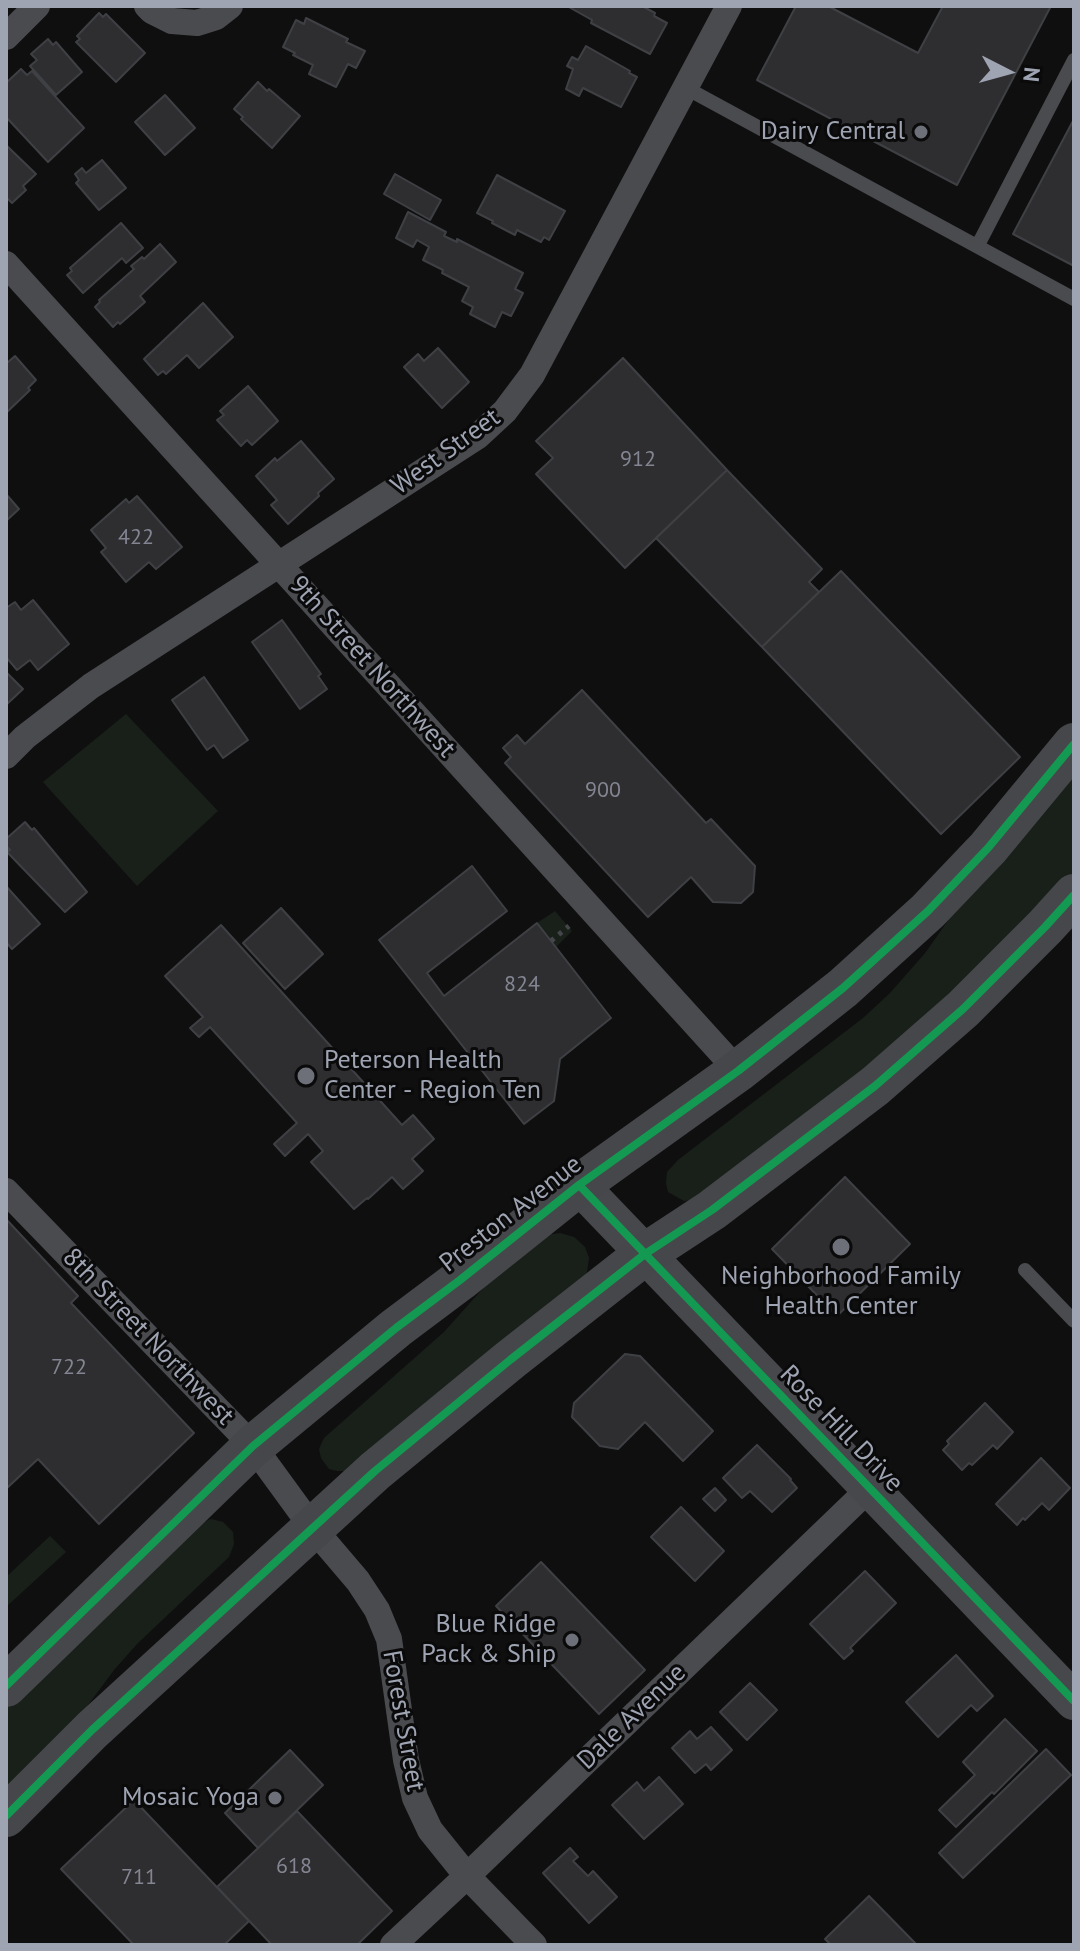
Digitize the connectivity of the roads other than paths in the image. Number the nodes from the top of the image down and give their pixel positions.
1 (37, 6) edge
2 (147, 6) edge
3 (230, 6) edge
4 (729, 6) edge
5 (6, 37) edge
6 (1074, 60) edge
7 (686, 88) junction
8 (978, 245) junction
9 (6, 264) edge
10 (1074, 299) edge
11 (279, 565) junction
12 (1074, 744) edge
13 (6, 756) edge
14 (1074, 895) edge
15 (738, 1071) junction
16 (579, 1185) junction
17 (6, 1191) edge
18 (645, 1254) junction
19 (1025, 1270) dead end
20 (1074, 1321) edge
21 (253, 1446) junction
22 (870, 1488) junction
23 (312, 1527) junction
24 (6, 1686) edge
25 (1074, 1701) edge
26 (6, 1816) edge
27 (467, 1876) junction
28 (393, 1945) edge
29 (534, 1945) edge

1 - 5 street
2 - 3 street
4 - 7 street, West Street
6 - 8 lane
7 - 8 lane
7 - 11 street, West Street
8 - 10 lane
9 - 11 street, 9th Street Northwest
11 - 13 street, West Street
11 - 15 street, 9th Street Northwest
12 - 15 main road, Preston Avenue
14 - 18 main road
15 - 16 main road, Preston Avenue
16 - 18 street, Rose Hill Drive
16 - 21 main road, Preston Avenue
17 - 21 street, 8th Street Northwest
18 - 22 street, Rose Hill Drive
18 - 23 main road
19 - 20 lane
21 - 23 street, 8th Street Northwest
21 - 24 main road, Preston Avenue
22 - 25 street, Rose Hill Drive
22 - 27 street, Dale Avenue
23 - 26 main road
23 - 27 street, Forest Street
27 - 28 street, Dale Avenue
27 - 29 street, Forest Street

